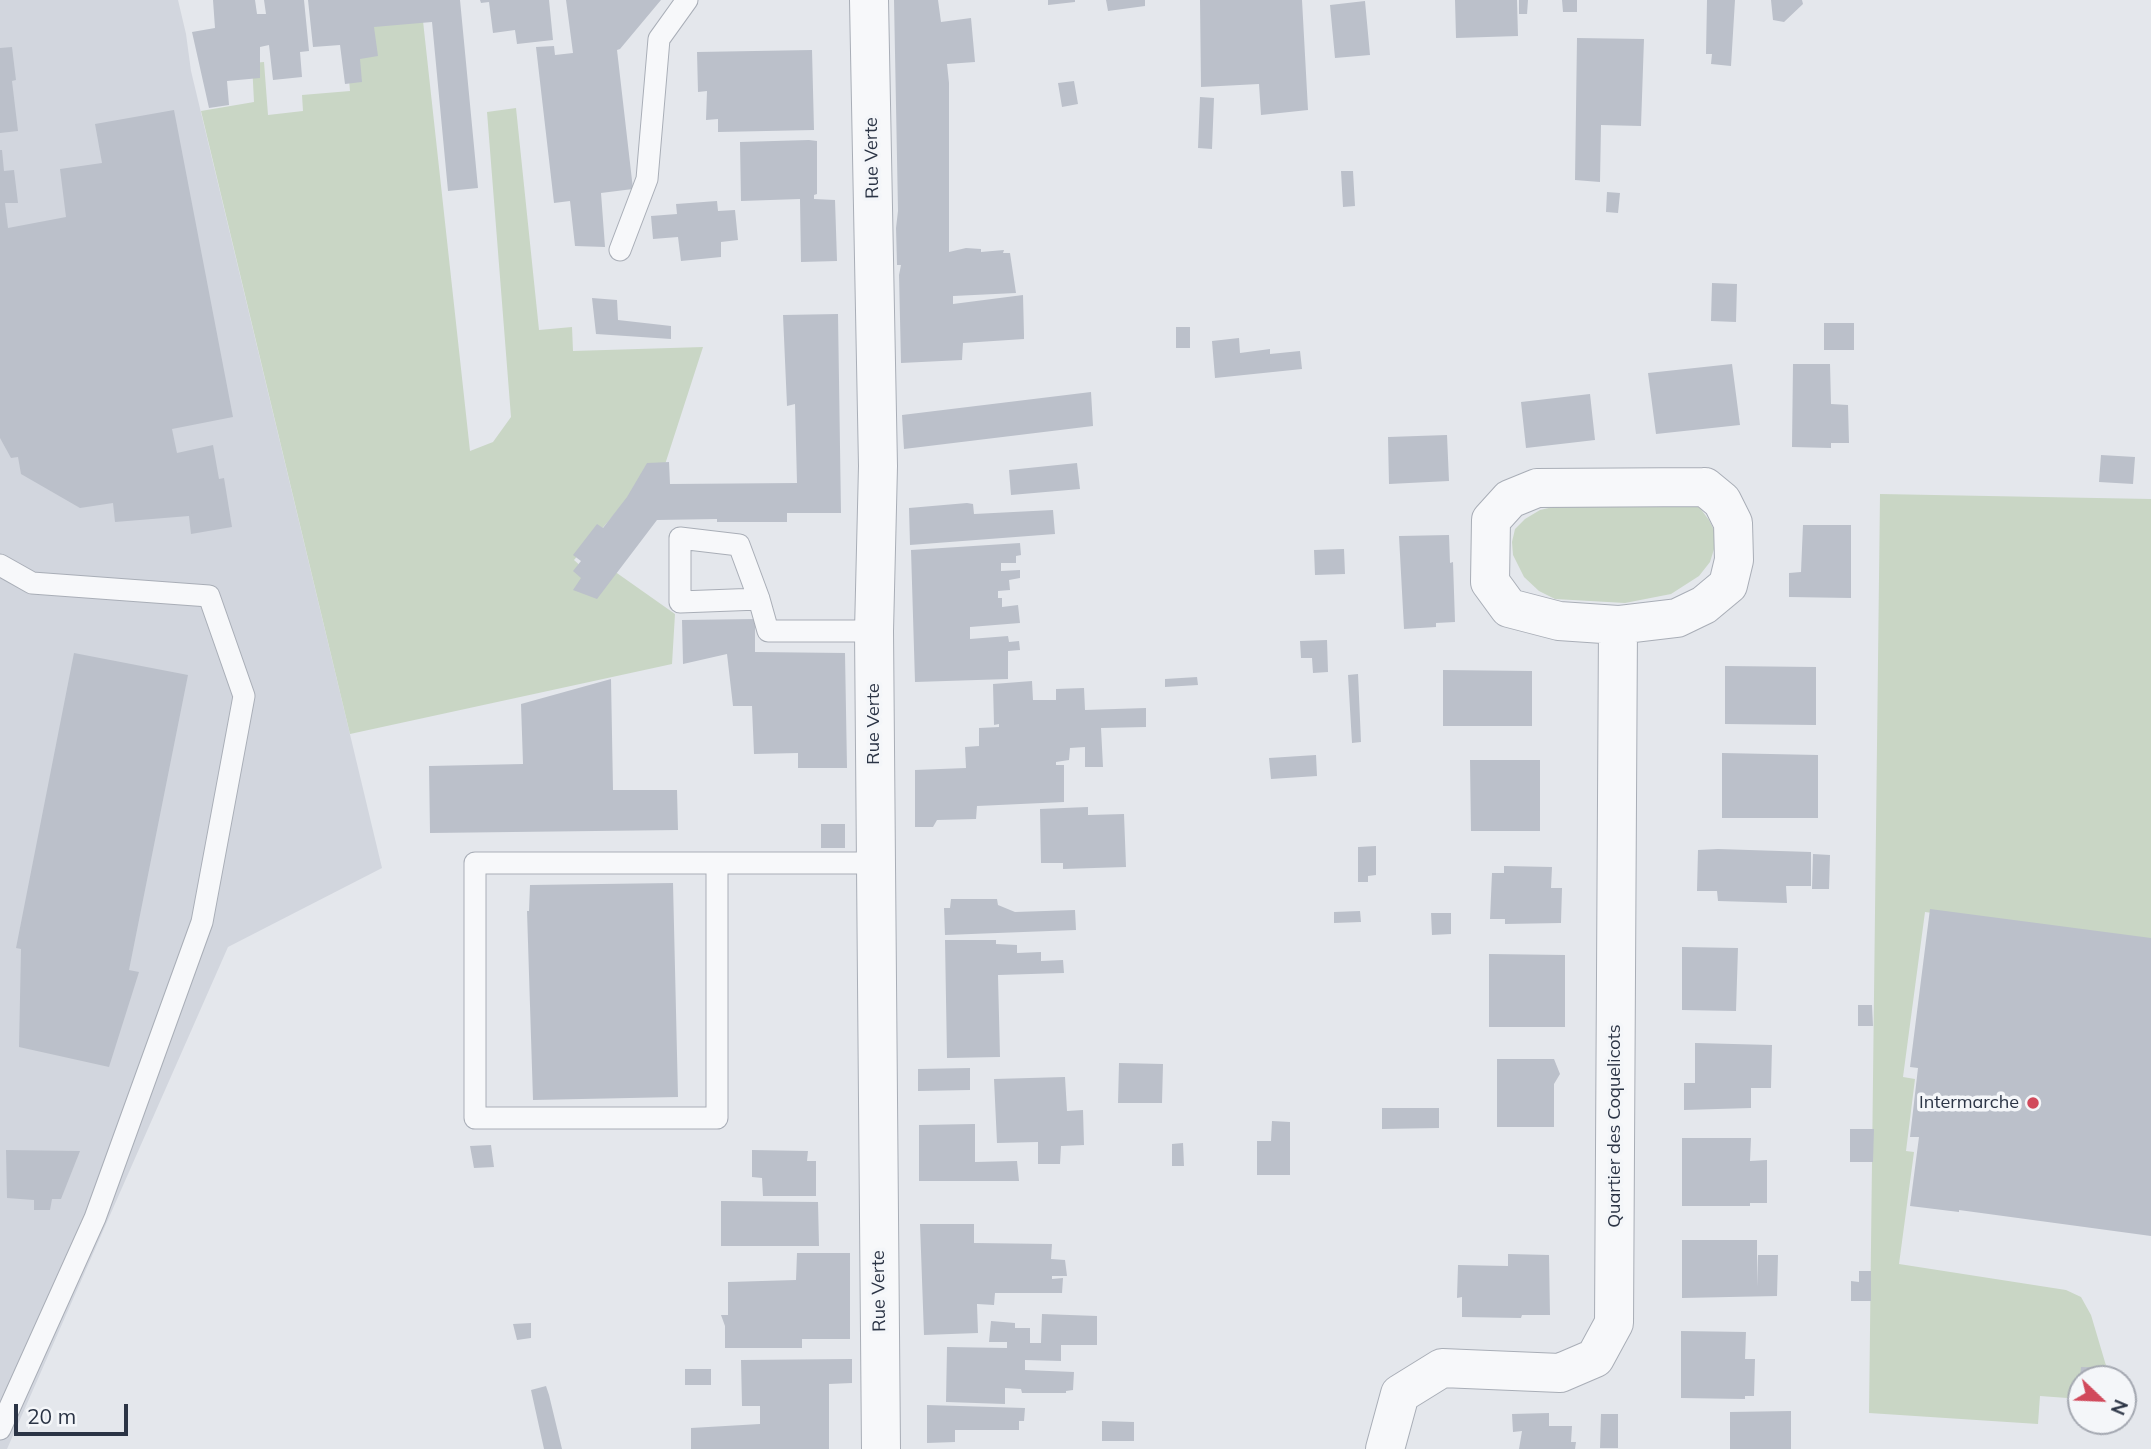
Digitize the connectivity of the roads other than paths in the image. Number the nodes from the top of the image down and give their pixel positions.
1 (687, 0) edge
2 (869, 0) edge
3 (620, 250) dead end
4 (0, 565) edge
5 (759, 599) dead end
6 (1618, 625) junction
7 (874, 631) junction
8 (718, 863) junction
9 (875, 863) junction
10 (0, 1429) edge
11 (881, 1449) edge
12 (1385, 1449) edge

1 - 3 lane
2 - 7 street, Rue Verte
4 - 10 lane
5 - 7 lane
6 - 6 street
6 - 12 street, Quartier des Coquelicots
7 - 9 street, Rue Verte
8 - 8 lane
8 - 9 lane
9 - 11 street, Rue Verte

